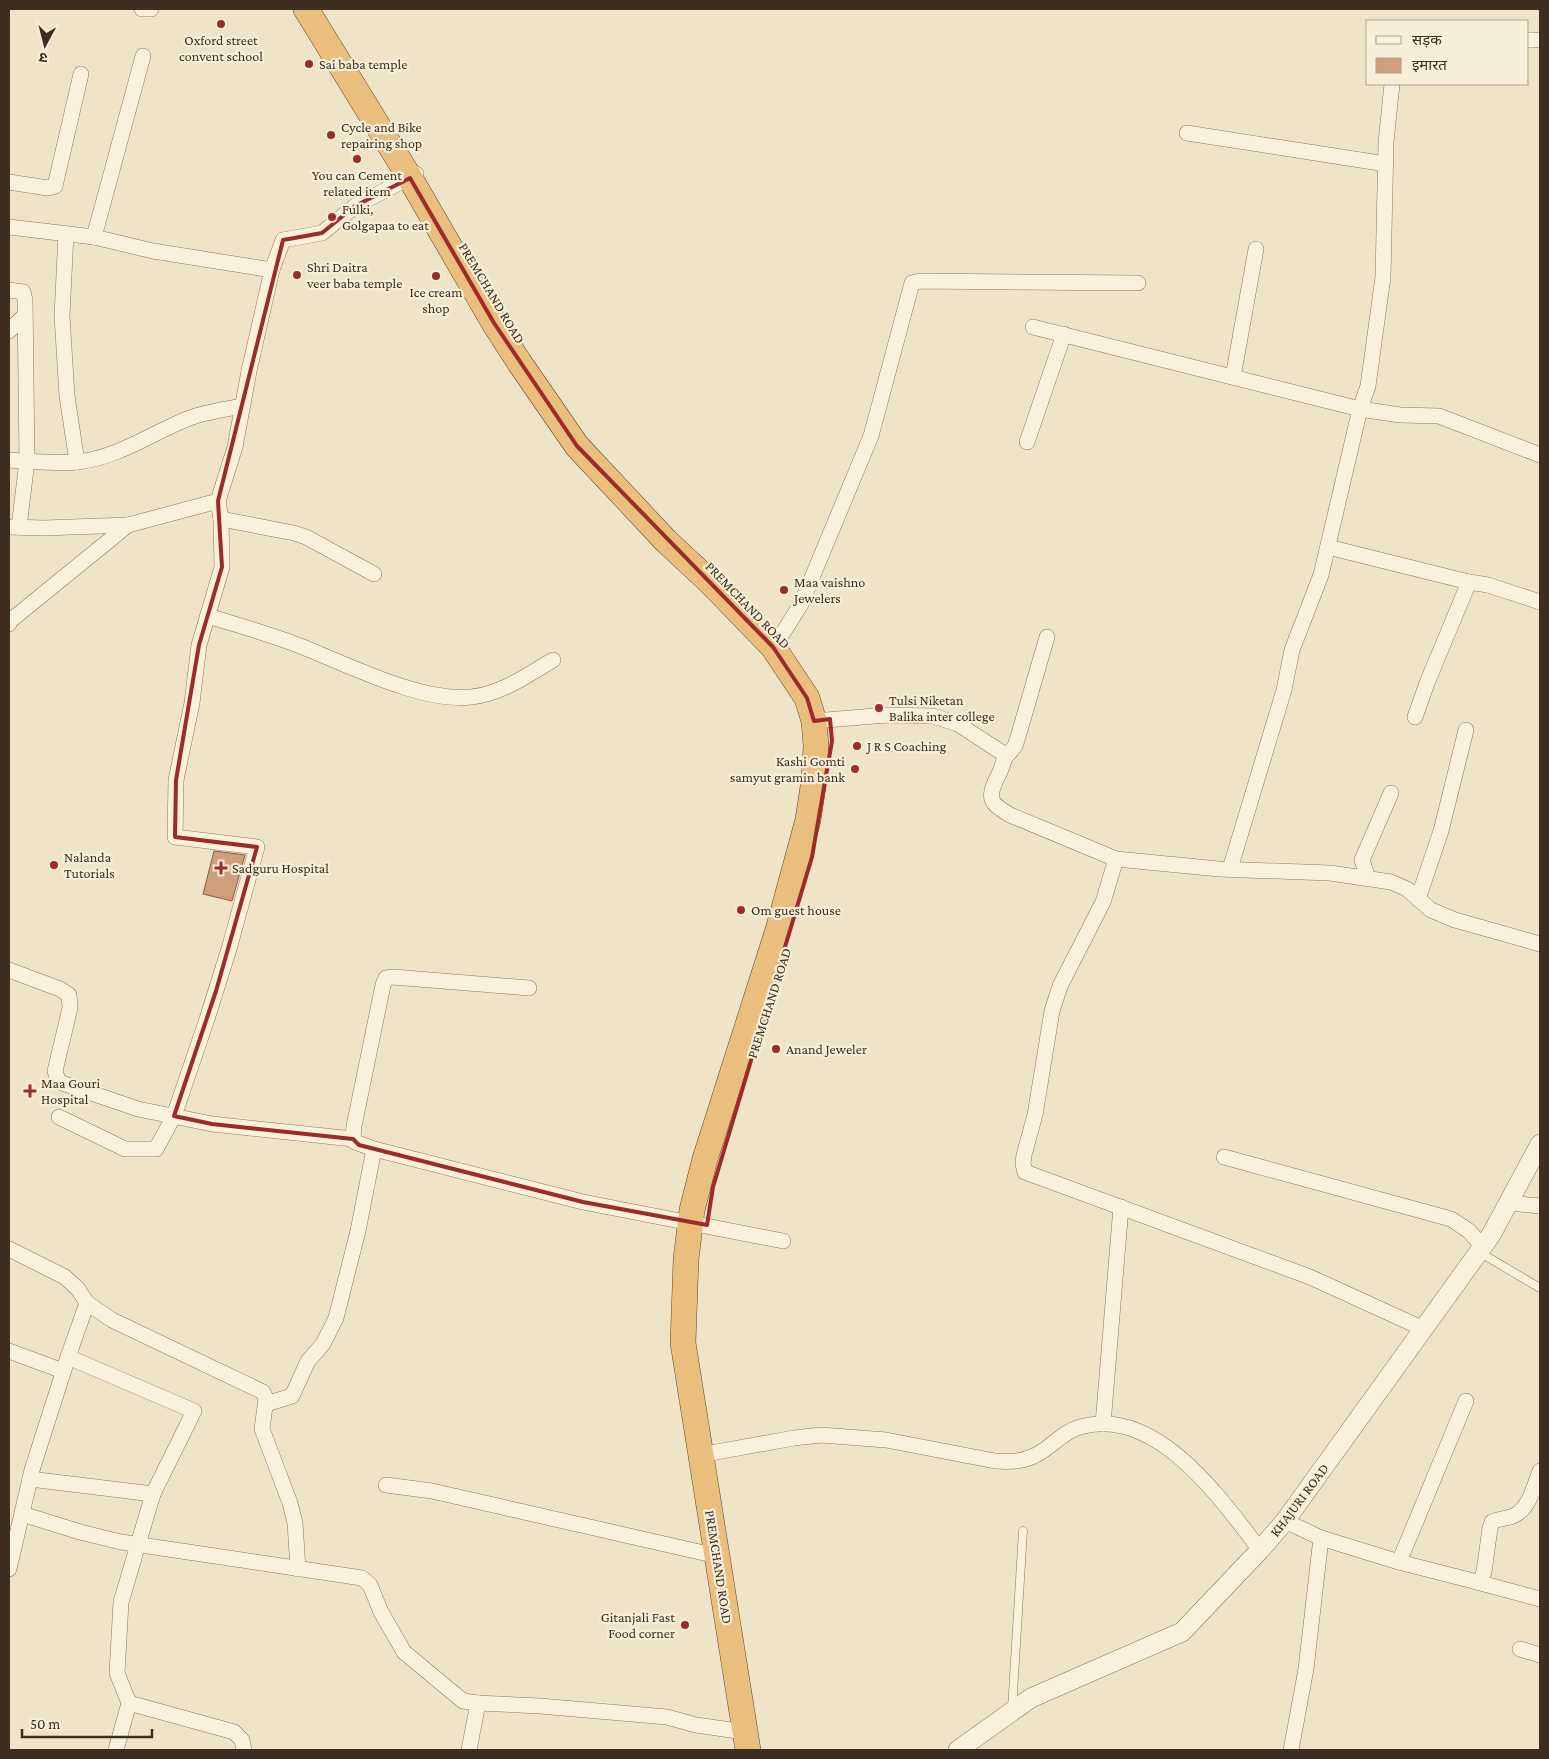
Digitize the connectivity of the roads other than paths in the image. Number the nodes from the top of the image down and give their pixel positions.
1 (142, 9) edge
2 (151, 9) edge
3 (306, 9) edge
4 (322, 9) edge
5 (143, 56) dead end
6 (80, 74) dead end
7 (1392, 85) edge
8 (1187, 133) dead end
9 (1386, 164) junction
10 (415, 174) junction
11 (9, 182) edge
12 (9, 227) edge
13 (66, 234) junction
14 (94, 237) junction
15 (1256, 249) dead end
16 (272, 270) junction
17 (1138, 283) dead end
18 (9, 290) edge
19 (25, 315) junction
20 (1033, 327) dead end
21 (9, 331) edge
22 (1064, 334) junction
23 (1232, 377) junction
24 (242, 406) junction
25 (1360, 409) junction
26 (1027, 442) dead end
27 (1540, 455) edge
28 (9, 460) edge
29 (27, 461) junction
30 (77, 462) junction
31 (218, 501) junction
32 (222, 519) junction
33 (128, 525) junction
34 (14, 527) edge
35 (1328, 547) junction
36 (374, 574) dead end
37 (1469, 582) junction
38 (1540, 602) edge
39 (208, 616) junction
40 (9, 624) edge
41 (782, 636) junction
42 (1047, 637) dead end
43 (553, 660) dead end
44 (1416, 717) dead end
45 (822, 720) junction
46 (1466, 730) dead end
47 (1005, 758) junction
48 (1390, 793) dead end
49 (1116, 859) junction
50 (1230, 869) junction
51 (1368, 878) junction
52 (1418, 899) junction
53 (1540, 944) edge
54 (9, 970) edge
55 (529, 988) dead end
56 (174, 1116) junction
57 (59, 1117) dead end
58 (353, 1139) junction
59 (1540, 1144) edge
60 (374, 1149) junction
61 (1224, 1157) dead end
62 (1509, 1203) junction
63 (1540, 1206) edge
64 (1121, 1207) junction
65 (698, 1224) junction
66 (783, 1241) dead end
67 (9, 1250) edge
68 (1481, 1250) junction
69 (1540, 1288) edge
70 (87, 1304) junction
71 (1424, 1329) junction
72 (9, 1351) edge
73 (66, 1364) junction
74 (1466, 1401) dead end
75 (266, 1404) junction
76 (1103, 1424) junction
77 (700, 1455) junction
78 (1540, 1471) edge
79 (30, 1479) junction
80 (386, 1485) dead end
81 (153, 1494) junction
82 (22, 1514) junction
83 (1285, 1521) junction
84 (1023, 1531) dead end
85 (1321, 1538) junction
86 (138, 1544) junction
87 (1260, 1550) junction
88 (717, 1556) junction
89 (1399, 1562) junction
90 (9, 1565) edge
91 (298, 1569) junction
92 (1477, 1582) junction
93 (1540, 1599) edge
94 (1520, 1650) dead end
95 (1540, 1655) edge
96 (129, 1703) junction
97 (478, 1703) junction
98 (1012, 1712) junction
99 (747, 1741) edge
100 (116, 1750) edge
101 (244, 1750) edge
102 (469, 1750) edge
103 (958, 1750) edge
104 (1291, 1750) edge

1 - 2 street
3 - 10 highway, PREMCHAND ROAD
4 - 10 highway, PREMCHAND ROAD
5 - 14 street
6 - 11 street
7 - 9 street
8 - 9 street
9 - 25 street
10 - 16 street
10 - 41 highway, PREMCHAND ROAD
10 - 45 highway, PREMCHAND ROAD
12 - 13 street
13 - 14 street
13 - 30 street
14 - 16 street
15 - 23 street
16 - 24 street
17 - 41 street
18 - 19 street
19 - 21 street
19 - 29 street
20 - 22 street
22 - 23 street
22 - 26 street
23 - 25 street
24 - 30 street
24 - 31 street
25 - 27 street
25 - 35 street
28 - 29 street
29 - 30 street
29 - 34 street
31 - 32 street
31 - 33 street
32 - 36 street
32 - 39 street
33 - 34 street
33 - 40 street
35 - 37 street
35 - 50 street
37 - 38 street
37 - 44 street
39 - 43 street
39 - 56 street
41 - 45 highway, PREMCHAND ROAD
42 - 47 street
45 - 47 street
45 - 65 highway, PREMCHAND ROAD
46 - 52 street
47 - 49 street
48 - 51 street
49 - 50 street
49 - 64 street
50 - 51 street
51 - 52 street
52 - 53 street
54 - 56 street
55 - 58 street
56 - 57 street
56 - 58 street
58 - 60 street
59 - 62 street, KHAJURI ROAD
60 - 65 street
60 - 75 street
61 - 68 street
62 - 63 street
62 - 68 street, KHAJURI ROAD
64 - 71 street
64 - 76 street
65 - 66 street
65 - 77 highway, PREMCHAND ROAD
67 - 70 street
68 - 69 lane
68 - 71 street, KHAJURI ROAD
70 - 73 street
70 - 75 street
71 - 83 street, KHAJURI ROAD
72 - 73 street
73 - 79 street
73 - 81 street
74 - 89 street
75 - 91 street
76 - 77 street
76 - 87 street
77 - 88 highway, PREMCHAND ROAD
78 - 92 street
79 - 81 street
79 - 82 street
80 - 88 street
81 - 86 street
82 - 86 street
82 - 90 street
83 - 85 street
83 - 87 street, KHAJURI ROAD
84 - 98 lane
85 - 89 street
85 - 104 street
86 - 91 street
86 - 96 street
87 - 98 street, KHAJURI ROAD
88 - 99 highway, PREMCHAND ROAD
89 - 92 street
91 - 97 street
92 - 93 street
94 - 95 street
96 - 100 street
96 - 101 street
97 - 99 street
97 - 102 street
98 - 103 street, KHAJURI ROAD

